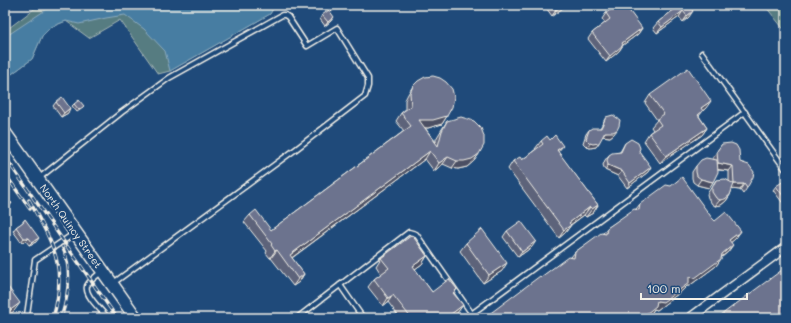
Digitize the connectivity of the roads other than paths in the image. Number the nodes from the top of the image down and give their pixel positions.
1 (702, 53) dead end
2 (745, 112) junction
3 (5, 133) edge
4 (786, 170) edge
5 (38, 179) junction
6 (76, 232) junction
7 (786, 247) edge
8 (103, 271) junction
9 (112, 284) junction
10 (340, 285) junction
11 (472, 314) junction
12 (25, 318) edge
13 (108, 318) edge
14 (136, 318) edge
15 (297, 318) edge
16 (363, 318) edge
17 (466, 318) edge
18 (690, 318) edge

1 - 2 lane
2 - 4 lane
2 - 11 lane
3 - 5 street, North Quincy Street
5 - 6 street, North Quincy Street
5 - 9 lane
6 - 8 street, North Quincy Street
6 - 12 lane
7 - 18 street
8 - 9 street, North Quincy Street
8 - 13 lane
9 - 14 street, North Quincy Street
10 - 11 lane
10 - 15 lane
10 - 16 lane
11 - 17 lane

